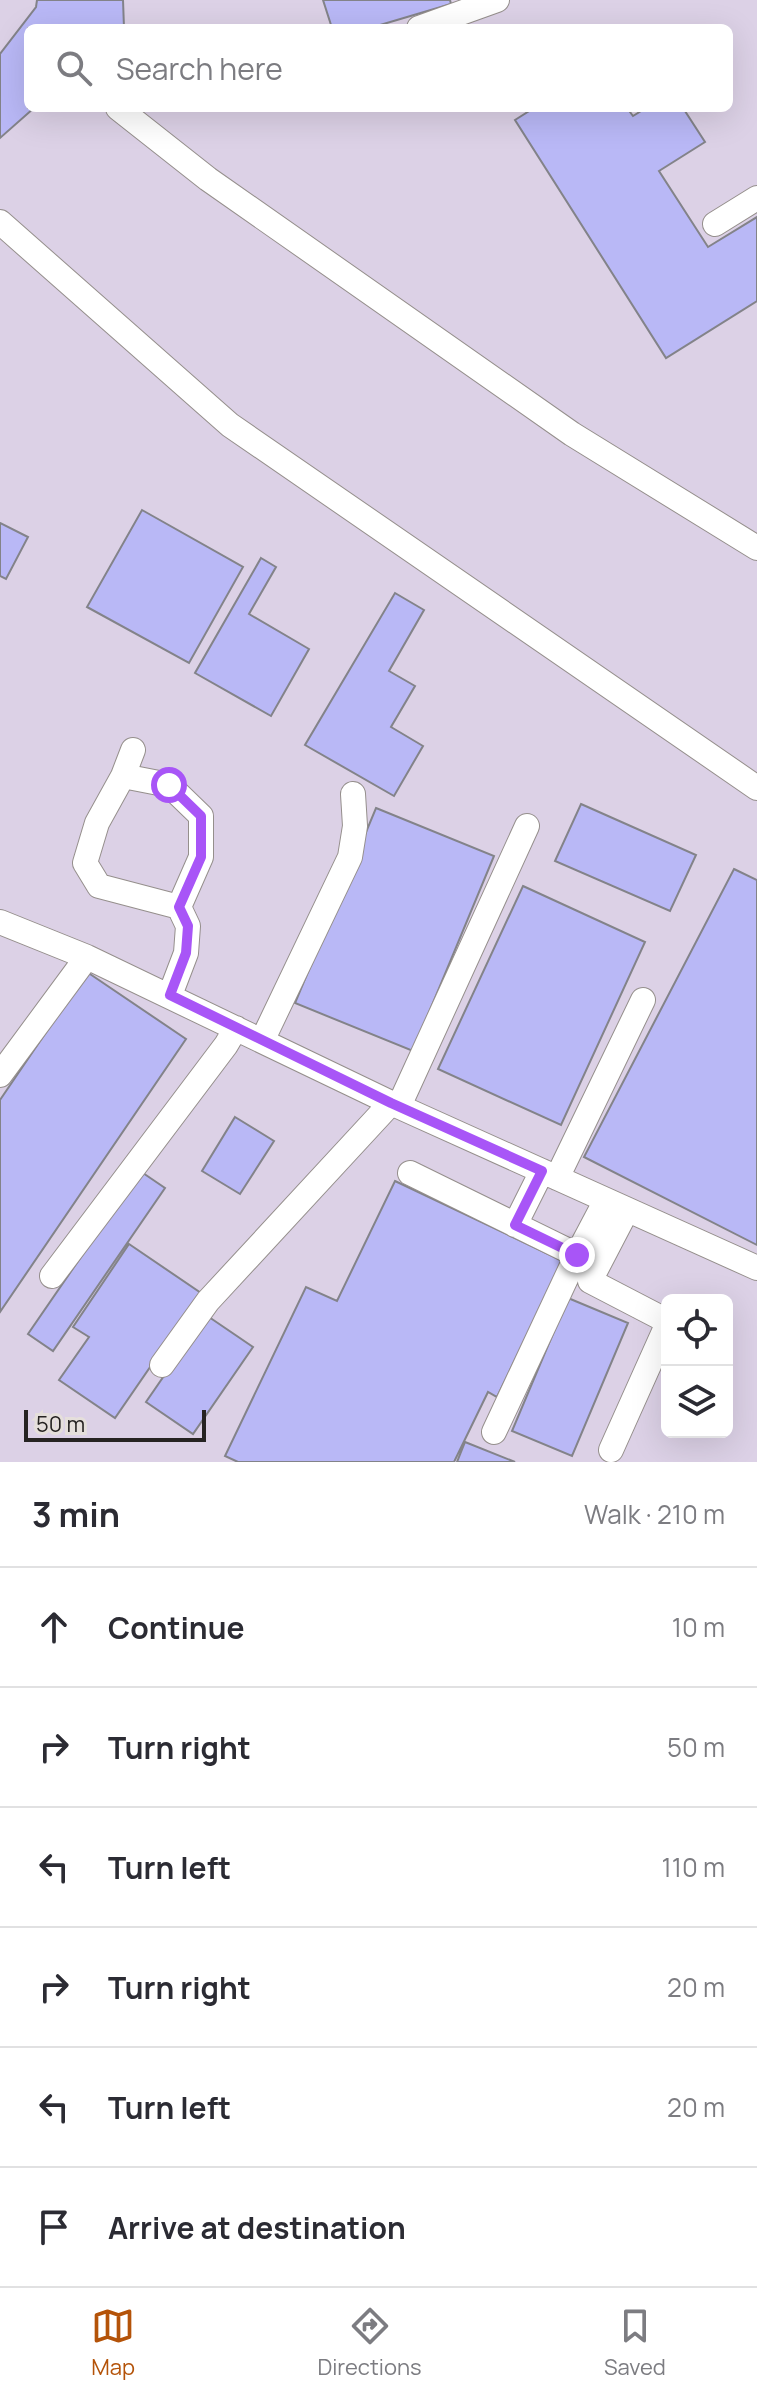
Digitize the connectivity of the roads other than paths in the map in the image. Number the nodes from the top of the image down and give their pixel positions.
1 (497, 0) edge
2 (430, 24) edge
3 (123, 112) edge
4 (757, 198) edge
5 (0, 222) edge
6 (715, 224) dead end
7 (757, 548) edge
8 (133, 750) dead end
9 (123, 776) junction
10 (757, 788) edge
11 (353, 794) dead end
12 (527, 826) dead end
13 (179, 907) junction
14 (0, 922) edge
15 (87, 957) junction
16 (170, 995) junction
17 (643, 1000) dead end
18 (236, 1028) junction
19 (262, 1041) junction
20 (0, 1075) edge
21 (395, 1104) junction
22 (410, 1173) dead end
23 (550, 1174) junction
24 (617, 1205) junction
25 (515, 1225) junction
26 (577, 1255) junction
27 (757, 1268) edge
28 (52, 1276) dead end
29 (661, 1320) edge
30 (661, 1337) edge
31 (162, 1365) dead end
32 (494, 1432) dead end
33 (611, 1450) dead end

1 - 2 street
3 - 7 street
4 - 6 street
5 - 10 street
8 - 9 street
9 - 13 street
9 - 13 street
11 - 19 street
12 - 21 street
13 - 16 street
14 - 15 street
15 - 16 street
15 - 20 street
16 - 18 street
17 - 23 street
18 - 19 street
18 - 28 street
19 - 21 street
21 - 23 street
21 - 31 street
22 - 25 street
23 - 24 street
23 - 25 street
24 - 26 street
24 - 27 street
24 - 29 street
25 - 26 street
26 - 32 street
30 - 33 street

